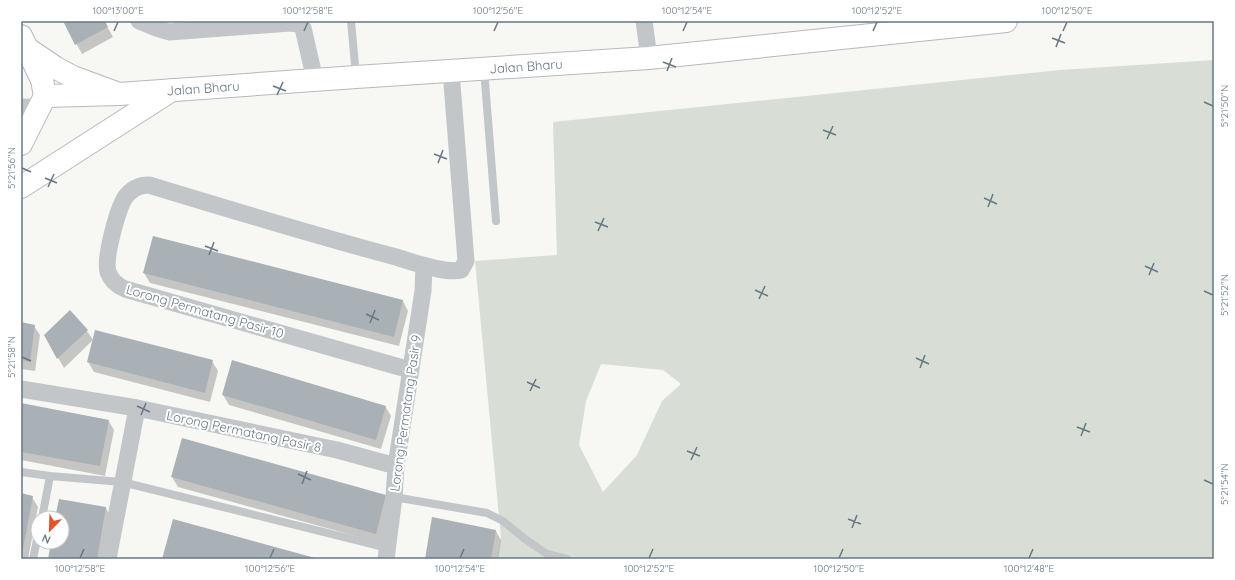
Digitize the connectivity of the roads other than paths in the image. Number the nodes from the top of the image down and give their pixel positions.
1 (139, 21) edge
2 (351, 21) edge
3 (644, 21) edge
4 (1006, 21) edge
5 (24, 42) edge
6 (648, 58) junction
7 (484, 69) junction
8 (451, 71) junction
9 (356, 77) junction
10 (315, 80) junction
11 (172, 90) junction
12 (119, 94) junction
13 (35, 104) edge
14 (21, 144) edge
15 (21, 187) edge
16 (496, 221) dead end
17 (424, 266) junction
18 (410, 370) junction
19 (21, 389) edge
20 (137, 408) junction
21 (396, 466) junction
22 (21, 472) edge
23 (50, 476) junction
24 (122, 482) junction
25 (394, 497) junction
26 (44, 510) edge
27 (387, 553) edge
28 (108, 559) edge
29 (566, 559) edge

1 - 10 street
2 - 9 lane
3 - 6 street
4 - 6 main road, Jalan Bharu
5 - 12 main road
5 - 13 main road
6 - 7 main road, Jalan Bharu
7 - 8 main road, Jalan Bharu
7 - 16 lane
8 - 9 main road, Jalan Bharu
8 - 17 street, Lorong Permatang Pasir 10
9 - 10 main road, Jalan Bharu
10 - 11 main road, Jalan Bharu
11 - 12 main road, Jalan Bharu
11 - 15 main road
12 - 13 main road, Jalan Bharu
13 - 14 main road
17 - 18 street, Lorong Permatang Pasir 9
17 - 18 street, Lorong Permatang Pasir 10
18 - 21 street, Lorong Permatang Pasir 9
19 - 20 street, Lorong Permatang Pasir 8
20 - 21 street, Lorong Permatang Pasir 8
20 - 24 street
21 - 25 street, Lorong Permatang Pasir 9
22 - 23 lane
23 - 24 lane
23 - 26 lane
24 - 27 lane
24 - 28 street
25 - 27 street, Lorong Permatang Pasir 9
25 - 29 lane

